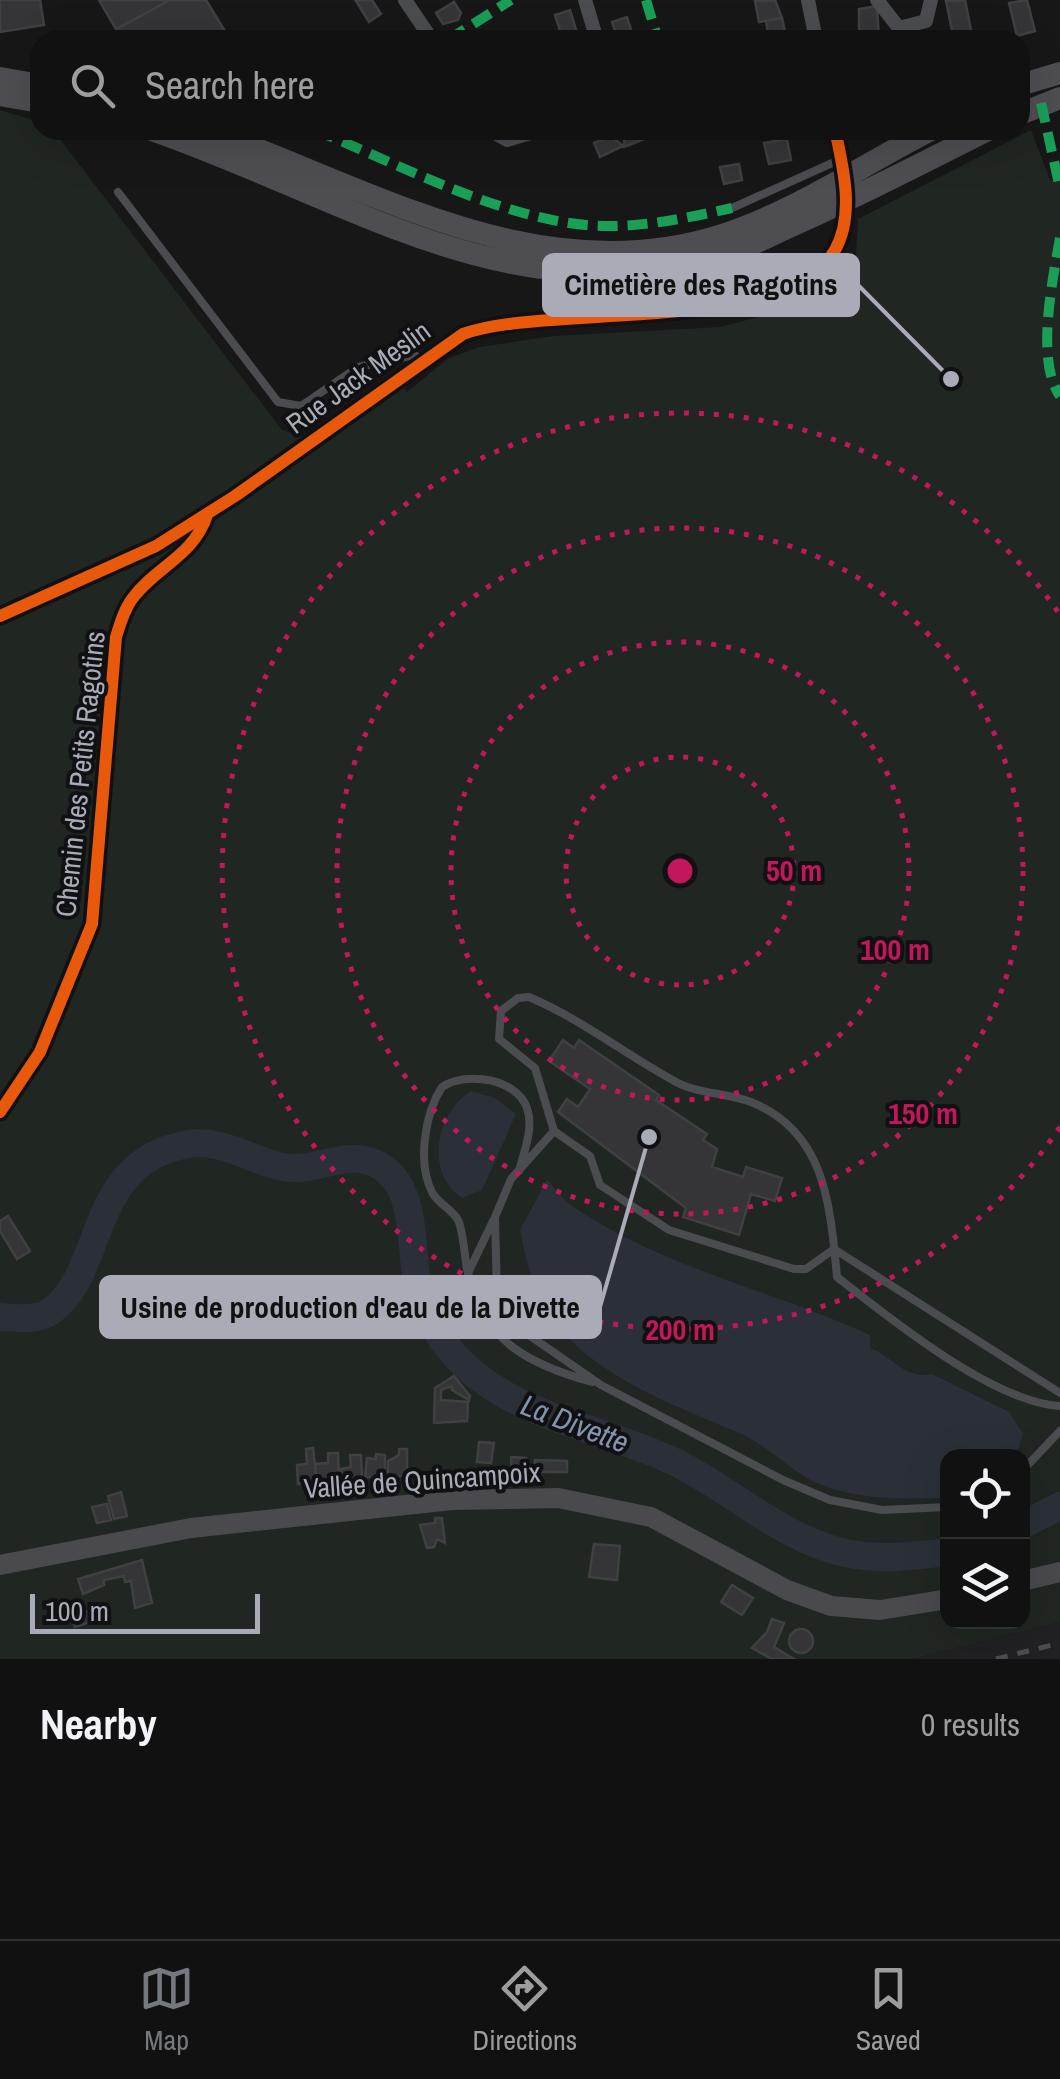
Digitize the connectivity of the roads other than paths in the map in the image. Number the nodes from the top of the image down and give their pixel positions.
1 (406, 0) edge
2 (584, 0) edge
3 (808, 0) edge
4 (878, 0) edge
5 (931, 0) edge
6 (426, 30) edge
7 (594, 30) edge
8 (814, 30) edge
9 (1060, 73) edge
10 (0, 78) edge
11 (1030, 82) edge
12 (30, 83) edge
13 (0, 94) edge
14 (1060, 98) edge
15 (30, 100) edge
16 (1030, 110) edge
17 (177, 140) edge
18 (232, 140) edge
19 (837, 140) edge
20 (914, 140) edge
21 (959, 140) edge
22 (844, 180) junction
23 (118, 192) dead end
24 (732, 208) dead end
25 (420, 360) junction
26 (207, 514) junction
27 (0, 616) edge
28 (0, 1112) edge
29 (554, 1131) junction
30 (519, 1172) junction
31 (495, 1216) junction
32 (834, 1250) junction
33 (468, 1274) junction
34 (601, 1384) junction
35 (1060, 1393) edge
36 (1060, 1406) edge
37 (1060, 1431) edge
38 (1030, 1463) edge
39 (940, 1507) edge
40 (0, 1565) edge
41 (1060, 1572) edge
42 (1030, 1580) edge
43 (940, 1600) edge

1 - 6 street
2 - 7 street
3 - 8 street
4 - 5 street
9 - 11 main road
10 - 12 main road
13 - 15 main road
14 - 16 main road
17 - 22 main road
18 - 22 main road
19 - 22 street, Rue Jack Meslin
20 - 22 main road
21 - 22 main road
22 - 24 lane
22 - 25 street, Rue Jack Meslin
23 - 25 lane
25 - 26 street, Rue Jack Meslin
26 - 27 street, Rue Jack Meslin
26 - 28 street, Chemin des Petits Ragotins
29 - 30 lane
29 - 32 lane
29 - 32 lane
30 - 31 lane
30 - 33 lane
31 - 33 lane
31 - 34 lane
32 - 35 lane
32 - 36 lane
33 - 34 lane
34 - 39 lane
37 - 38 lane
40 - 43 main road, Vallée de Quincampoix
41 - 42 main road

